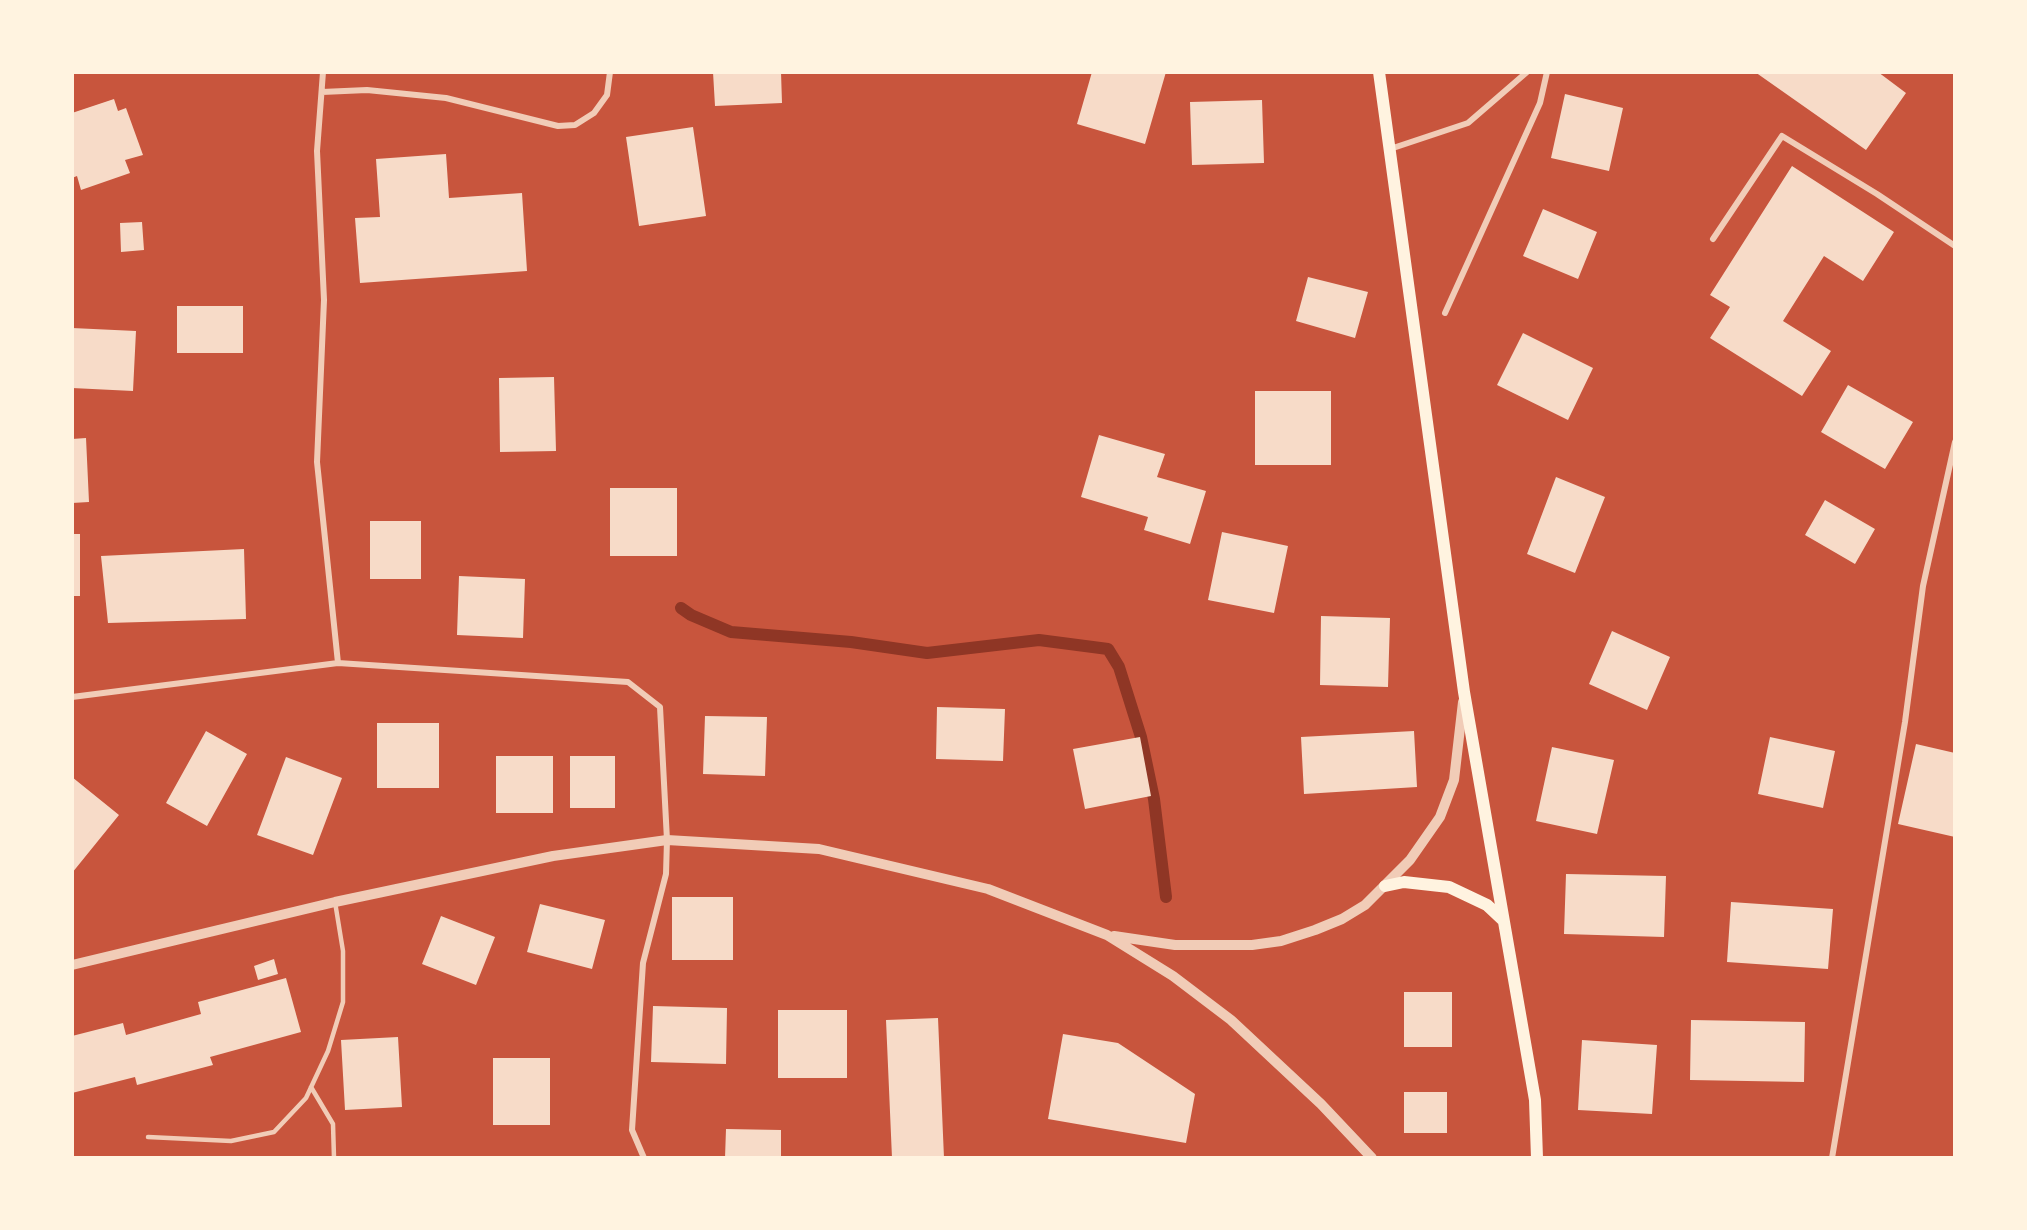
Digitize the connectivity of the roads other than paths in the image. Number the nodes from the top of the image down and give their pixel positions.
1 (323, 72) edge
2 (610, 72) edge
3 (1379, 72) edge
4 (1527, 72) edge
5 (1548, 72) edge
6 (322, 92) junction
7 (1389, 150) junction
8 (1713, 239) dead end
9 (1955, 246) edge
10 (1445, 313) dead end
11 (1955, 442) edge
12 (338, 663) junction
13 (1464, 692) junction
14 (72, 697) edge
15 (667, 840) junction
16 (1385, 886) junction
17 (335, 902) junction
18 (1503, 921) junction
19 (1107, 935) junction
20 (72, 965) edge
21 (311, 1087) junction
22 (148, 1137) dead end
23 (334, 1158) edge
24 (644, 1158) edge
25 (1372, 1158) edge
26 (1537, 1158) edge
27 (1832, 1158) edge

1 - 6 street
2 - 6 street
3 - 7 main road
4 - 7 street
5 - 10 street
6 - 12 street
7 - 13 main road
8 - 9 street
11 - 27 street
12 - 14 street
12 - 15 street
13 - 16 street
13 - 18 main road
15 - 17 street
15 - 19 street
15 - 24 street
16 - 18 main road
16 - 19 street
17 - 20 street
17 - 21 lane
18 - 26 main road
19 - 25 street
21 - 22 lane
21 - 23 lane

